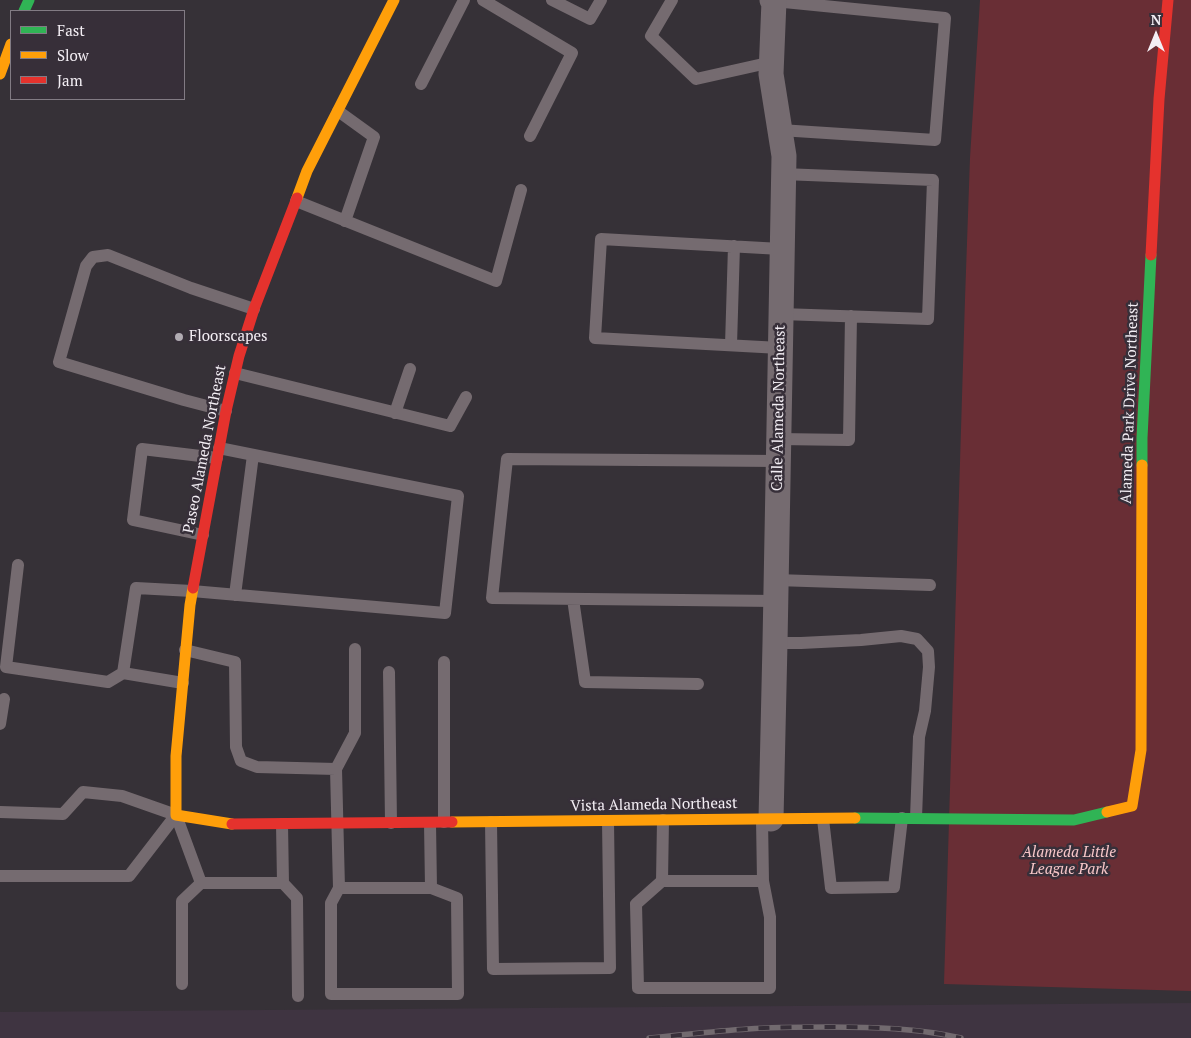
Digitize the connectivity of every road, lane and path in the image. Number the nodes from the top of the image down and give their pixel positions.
1 (394, 0) edge
2 (464, 0) edge
3 (483, 0) edge
4 (552, 0) edge
5 (601, 0) edge
6 (672, 0) edge
7 (774, 0) edge
8 (1168, 0) edge
9 (10, 47) edge
10 (772, 62) junction
11 (0, 74) edge
12 (421, 84) dead end
13 (338, 111) junction
14 (780, 130) junction
15 (530, 136) dead end
16 (783, 174) junction
17 (521, 190) dead end
18 (296, 201) junction
19 (345, 221) junction
20 (734, 246) junction
21 (781, 249) junction
22 (254, 309) junction
23 (781, 314) junction
24 (851, 316) junction
25 (731, 346) junction
26 (780, 348) junction
27 (410, 369) dead end
28 (235, 373) junction
29 (466, 397) dead end
30 (226, 411) junction
31 (395, 413) junction
32 (779, 450) junction
33 (218, 453) junction
34 (254, 455) junction
35 (203, 535) junction
36 (18, 565) dead end
37 (930, 585) dead end
38 (776, 590) junction
39 (192, 591) junction
40 (235, 594) junction
41 (573, 599) junction
42 (776, 643) junction
43 (355, 649) dead end
44 (185, 650) junction
45 (444, 662) dead end
46 (389, 672) dead end
47 (123, 673) junction
48 (183, 683) junction
49 (698, 684) dead end
50 (4, 699) dead end
51 (0, 724) edge
52 (336, 769) junction
53 (1132, 806) joint
54 (0, 812) edge
55 (176, 816) junction
56 (902, 818) junction
57 (916, 818) junction
58 (766, 819) junction
59 (823, 819) junction
60 (663, 820) junction
61 (608, 821) junction
62 (444, 822) junction
63 (491, 822) junction
64 (338, 823) junction
65 (392, 823) junction
66 (430, 823) junction
67 (282, 824) junction
68 (0, 876) edge
69 (662, 881) junction
70 (762, 881) junction
71 (201, 883) junction
72 (283, 883) junction
73 (339, 888) junction
74 (431, 888) junction
75 (182, 984) dead end
76 (298, 996) dead end

1 - 13 street, Paseo Alameda Northeast
2 - 12 lane
3 - 15 lane
4 - 5 lane
6 - 10 lane
7 - 10 street, Calle Alameda Northeast
7 - 14 lane
8 - 53 street, Alameda Park Drive Northeast
9 - 11 street
10 - 14 street, Calle Alameda Northeast
13 - 18 street, Paseo Alameda Northeast
13 - 19 lane
14 - 16 street, Calle Alameda Northeast
16 - 21 street, Calle Alameda Northeast
16 - 24 lane
17 - 19 lane
18 - 19 lane
18 - 22 street, Paseo Alameda Northeast
20 - 21 lane
20 - 25 lane
20 - 25 lane
21 - 23 street, Calle Alameda Northeast
22 - 28 street, Paseo Alameda Northeast
22 - 30 lane
23 - 24 lane
23 - 26 street, Calle Alameda Northeast
24 - 32 lane
25 - 26 lane
26 - 32 street, Calle Alameda Northeast
27 - 31 lane
28 - 30 street, Paseo Alameda Northeast
28 - 31 lane
29 - 31 lane
30 - 33 street, Paseo Alameda Northeast
32 - 38 street, Calle Alameda Northeast
32 - 41 lane
33 - 34 lane
33 - 35 street, Paseo Alameda Northeast
33 - 35 lane
34 - 40 lane
34 - 40 lane
35 - 39 street, Paseo Alameda Northeast
36 - 47 lane
37 - 38 lane
38 - 41 lane
38 - 42 street, Calle Alameda Northeast
39 - 40 lane
39 - 44 street, Paseo Alameda Northeast
39 - 47 lane
41 - 49 lane
42 - 57 lane
42 - 58 street, Calle Alameda Northeast
43 - 52 lane
44 - 48 street, Paseo Alameda Northeast
44 - 52 lane
45 - 62 lane
46 - 65 lane
47 - 48 lane
48 - 55 street, Paseo Alameda Northeast
50 - 51 lane
52 - 64 lane
53 - 57 street, Vista Alameda Northeast
54 - 55 lane
55 - 67 street, Vista Alameda Northeast
55 - 68 lane
55 - 71 lane
56 - 57 street, Vista Alameda Northeast
56 - 59 street, Vista Alameda Northeast
56 - 59 lane
58 - 59 street, Vista Alameda Northeast
58 - 60 street, Vista Alameda Northeast
58 - 70 lane
60 - 61 street, Vista Alameda Northeast
60 - 69 lane
61 - 63 street, Vista Alameda Northeast
61 - 63 lane
62 - 63 street, Vista Alameda Northeast
62 - 66 street, Vista Alameda Northeast
64 - 65 street, Vista Alameda Northeast
64 - 67 street, Vista Alameda Northeast
64 - 73 lane
65 - 66 street, Vista Alameda Northeast
66 - 74 lane
67 - 72 lane
69 - 70 lane
69 - 70 lane
71 - 72 lane
71 - 75 lane
72 - 76 lane
73 - 74 lane
73 - 74 lane

